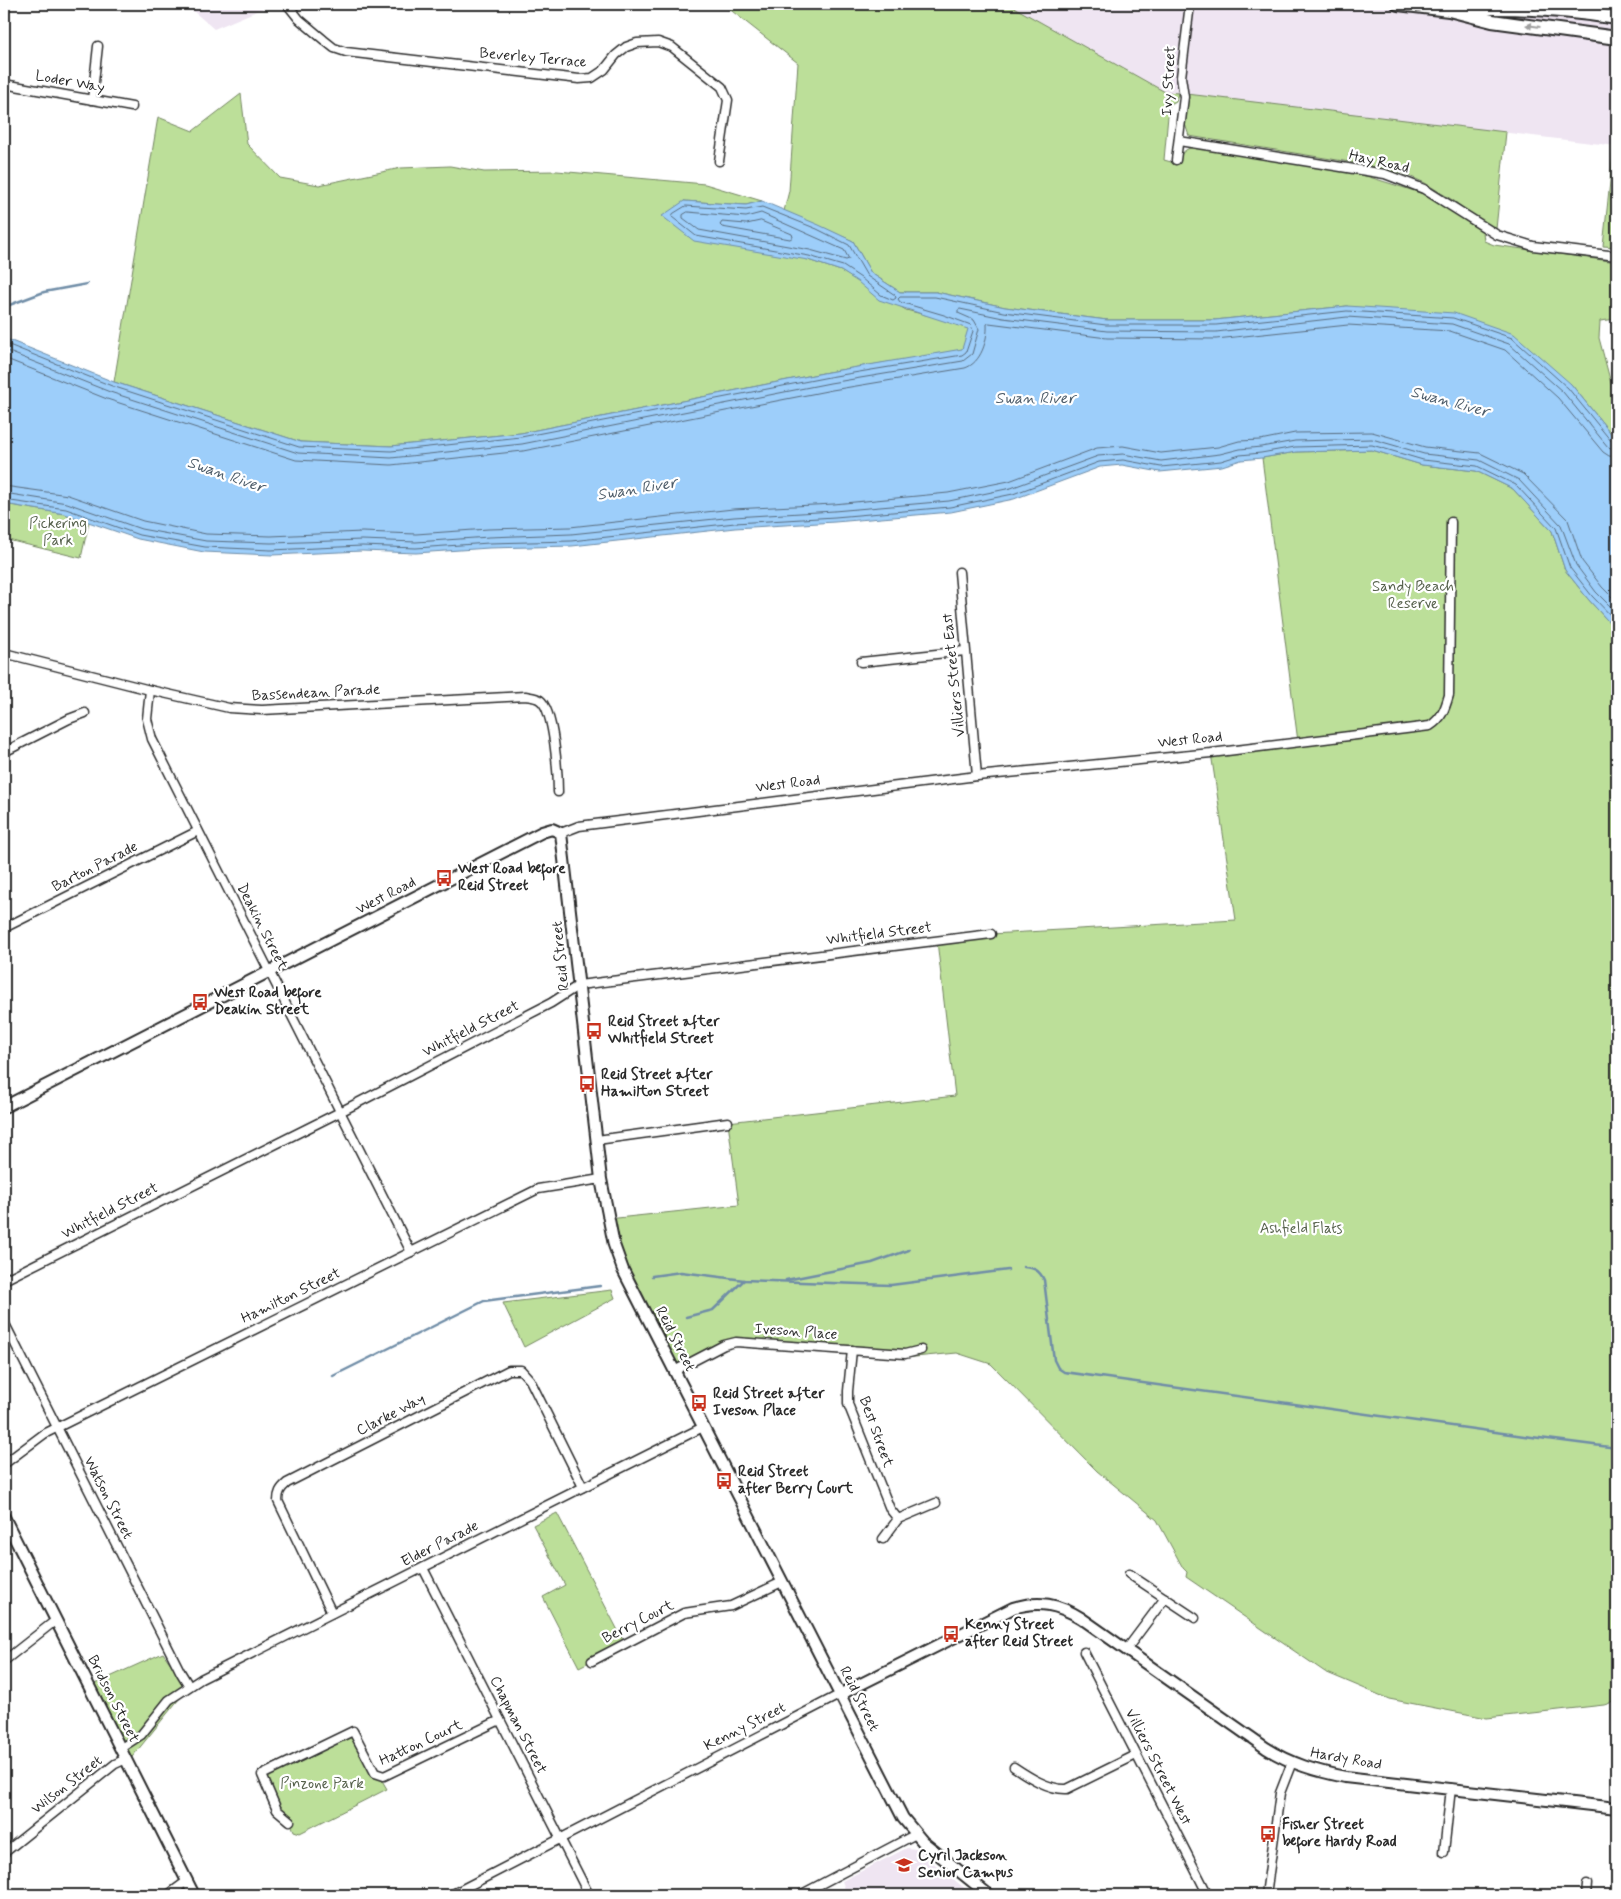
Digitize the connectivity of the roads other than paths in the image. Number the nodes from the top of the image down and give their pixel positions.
1 (287, 4) edge
2 (1190, 4) edge
3 (1398, 4) edge
4 (1449, 10) junction
5 (1617, 18) edge
6 (1617, 38) edge
7 (98, 46) dead end
8 (4, 84) edge
9 (92, 100) junction
10 (132, 107) dead end
11 (1179, 141) junction
12 (1176, 160) dead end
13 (719, 161) dead end
14 (1617, 256) edge
15 (1451, 522) dead end
16 (959, 572) dead end
17 (965, 651) junction
18 (4, 653) edge
19 (861, 662) dead end
20 (150, 690) junction
21 (86, 713) dead end
22 (4, 752) edge
23 (978, 776) junction
24 (558, 792) dead end
25 (198, 831) junction
26 (561, 833) junction
27 (4, 928) edge
28 (990, 934) dead end
29 (269, 972) junction
30 (579, 985) junction
31 (4, 1107) edge
32 (340, 1112) junction
33 (728, 1122) dead end
34 (597, 1140) junction
35 (601, 1179) junction
36 (410, 1252) junction
37 (4, 1280) edge
38 (4, 1322) edge
39 (852, 1350) junction
40 (921, 1350) dead end
41 (674, 1371) junction
42 (703, 1427) junction
43 (57, 1428) junction
44 (4, 1464) edge
45 (583, 1487) junction
46 (936, 1503) dead end
47 (4, 1517) edge
48 (898, 1519) junction
49 (883, 1539) dead end
50 (423, 1568) junction
51 (1129, 1574) dead end
52 (782, 1582) junction
53 (1165, 1598) junction
54 (1058, 1606) joint
55 (332, 1613) junction
56 (1196, 1618) dead end
57 (56, 1620) junction
58 (1126, 1650) junction
59 (1084, 1652) dead end
60 (4, 1661) edge
61 (592, 1661) dead end
62 (189, 1686) junction
63 (839, 1695) junction
64 (500, 1720) junction
65 (120, 1748) junction
66 (1136, 1755) junction
67 (126, 1759) junction
68 (1292, 1762) junction
69 (1014, 1767) dead end
70 (1451, 1788) junction
71 (1617, 1808) edge
72 (290, 1821) dead end
73 (916, 1834) junction
74 (561, 1839) junction
75 (1444, 1852) dead end
76 (4, 1853) edge
77 (187, 1881) junction
78 (1587, 1884) dead end
79 (168, 1895) edge
80 (194, 1895) edge
81 (451, 1895) edge
82 (590, 1895) edge
83 (800, 1895) edge
84 (989, 1895) edge
85 (1208, 1895) edge
86 (1266, 1895) edge
87 (1586, 1895) edge

1 - 13 street, Beverley Terrace
2 - 11 street, Ivy Street
3 - 4 highway
4 - 5 highway
6 -> 4 highway
7 - 9 street
8 - 9 street, Loder Way
9 - 10 street, Loder Way
11 - 12 street, Ivy Street
11 - 14 street, Hay Road
15 - 23 street, West Road
16 - 17 street, Villiers Street East
17 - 19 street
17 - 23 street, Villiers Street East
18 - 20 street, Bassendean Parade
20 - 24 street, Bassendean Parade
20 - 25 street, Deakin Street
21 - 22 street
23 - 26 street, West Road
25 - 27 street, Barton Parade
25 - 29 street, Deakin Street
26 - 29 street, West Road
26 - 30 street, Reid Street
28 - 30 street, Whitfield Street
29 - 31 street, West Road
29 - 32 street, Deakin Street
30 - 32 street, Whitfield Street
30 - 34 street, Reid Street
32 - 36 street, Deakin Street
32 - 37 street, Whitfield Street
33 - 34 street
34 - 35 street, Reid Street
35 - 36 street, Hamilton Street
35 - 41 street, Reid Street
36 - 43 street, Hamilton Street
38 - 43 street, Watson Street
39 - 40 street, Iveson Place
39 - 41 street, Iveson Place
39 - 48 street, Best Street
41 - 42 street, Reid Street
42 - 45 street, Elder Parade
42 - 52 street, Reid Street
43 - 44 street, Hamilton Street
43 - 62 street, Watson Street
45 - 50 street, Elder Parade
45 - 55 street, Clarke Way
46 - 48 street
47 - 57 street, Bridson Street
48 - 49 street
50 - 55 street, Elder Parade
50 - 64 street, Chapman Street
51 - 53 street
52 - 61 street, Berry Court
52 - 63 street, Reid Street
53 - 56 street
53 - 58 street
54 - 58 street, Hardy Road
54 - 63 street, Kenny Street
55 - 62 street, Elder Parade
57 - 60 street
57 - 65 street, Bridson Street
58 - 68 street, Hardy Road
59 - 66 street, Villiers Street West
62 - 65 street, Wilson Street
63 - 73 street, Reid Street
63 - 74 street, Kenny Street
64 - 72 street, Hatton Court
64 - 74 street, Chapman Street
65 - 67 street, Bridson Street
66 - 69 street
66 - 85 street, Villiers Street West
67 - 76 street, Wilson Street
67 - 77 street, Bridson Street
68 - 70 street, Hardy Road
68 - 86 street
70 - 71 street, Hardy Road
70 - 75 street
73 - 83 street
73 - 84 street, Reid Street
74 - 81 street, Kenny Street
74 - 82 street, Chapman Street
77 - 79 street
77 - 80 street, Bridson Street
78 - 87 street

